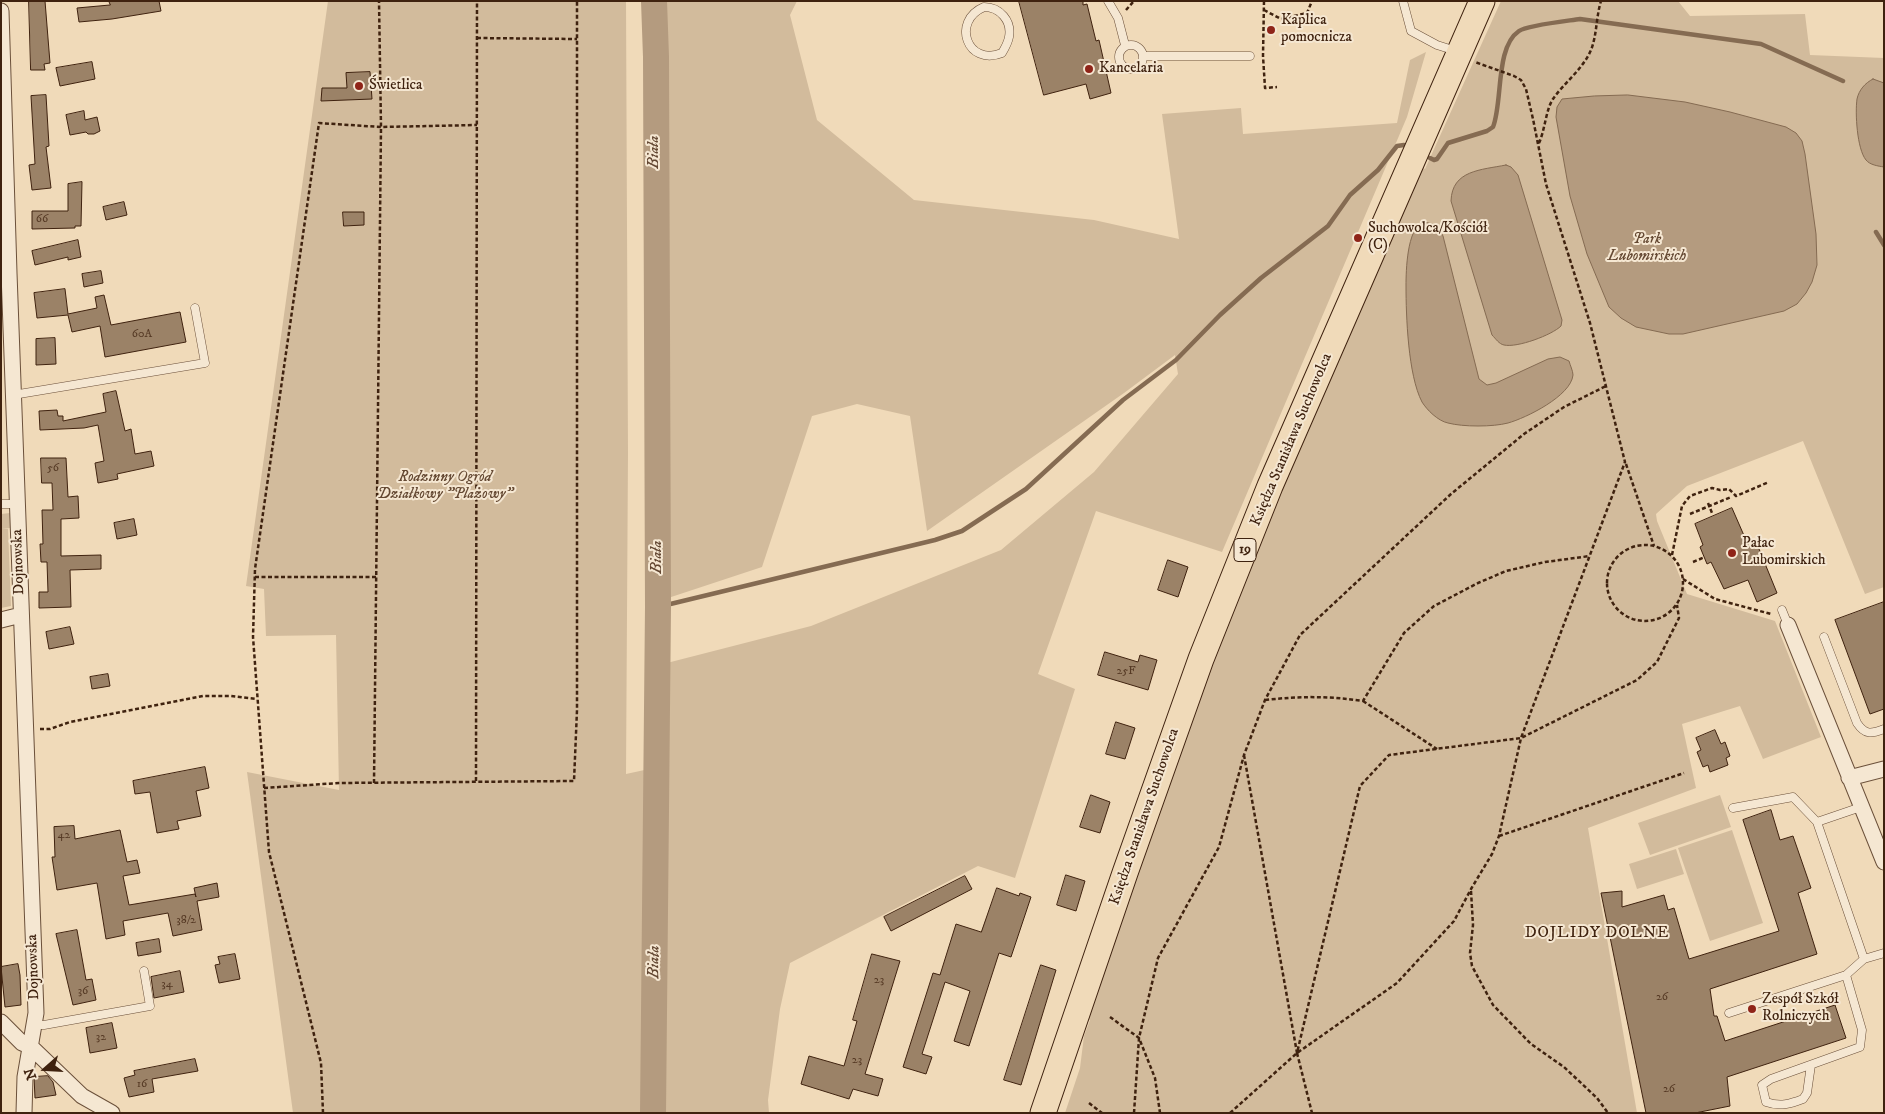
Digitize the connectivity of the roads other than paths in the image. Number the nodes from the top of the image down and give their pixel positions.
1 (1108, 1) edge
2 (1403, 1) edge
3 (1482, 1) edge
4 (983, 4) edge
5 (1, 11) edge
6 (1125, 45) junction
7 (1460, 52) junction
8 (1143, 56) junction
9 (1250, 56) dead end
10 (2, 81) edge
11 (195, 308) dead end
12 (7, 374) edge
13 (13, 395) junction
14 (1, 504) edge
15 (17, 504) junction
16 (1782, 610) road end
17 (21, 614) junction
18 (1, 620) edge
19 (1788, 625) joint
20 (1824, 637) dead end
21 (1884, 729) edge
22 (1884, 769) edge
23 (1849, 778) junction
24 (1861, 807) junction
25 (1733, 808) dead end
26 (1817, 822) junction
27 (1884, 862) edge
28 (1884, 954) edge
29 (1864, 959) junction
30 (144, 971) dead end
31 (1846, 974) junction
32 (1729, 1013) dead end
33 (1, 1022) edge
34 (34, 1025) junction
35 (31, 1048) junction
36 (1811, 1065) junction
37 (24, 1113) edge
38 (112, 1113) edge
39 (1043, 1113) edge

1 - 6 lane
2 - 7 lane
3 - 7 highway, Księdza Stanisława Suchowolca / 19
4 - 4 lane
5 - 10 street, Dojnowska
6 - 8 lane
6 - 8 lane
7 - 39 highway, Księdza Stanisława Suchowolca / 19
8 - 9 lane
10 - 12 street, Dojnowska
11 - 13 lane
12 - 13 street, Dojnowska
13 - 15 street, Dojnowska
14 - 15 lane
15 - 17 street, Dojnowska
16 - 19 lane
17 - 18 street
17 - 34 street, Dojnowska
19 - 23 street
20 - 21 lane
22 - 23 street
23 - 24 street
24 - 26 lane
24 - 27 street
25 - 26 lane
26 - 29 lane
28 - 29 lane
29 - 31 lane
30 - 34 lane
31 - 32 lane
31 - 36 lane
33 - 35 street
34 - 35 street, Dojnowska
35 - 37 street, Dojnowska
35 - 38 street
36 - 36 lane

